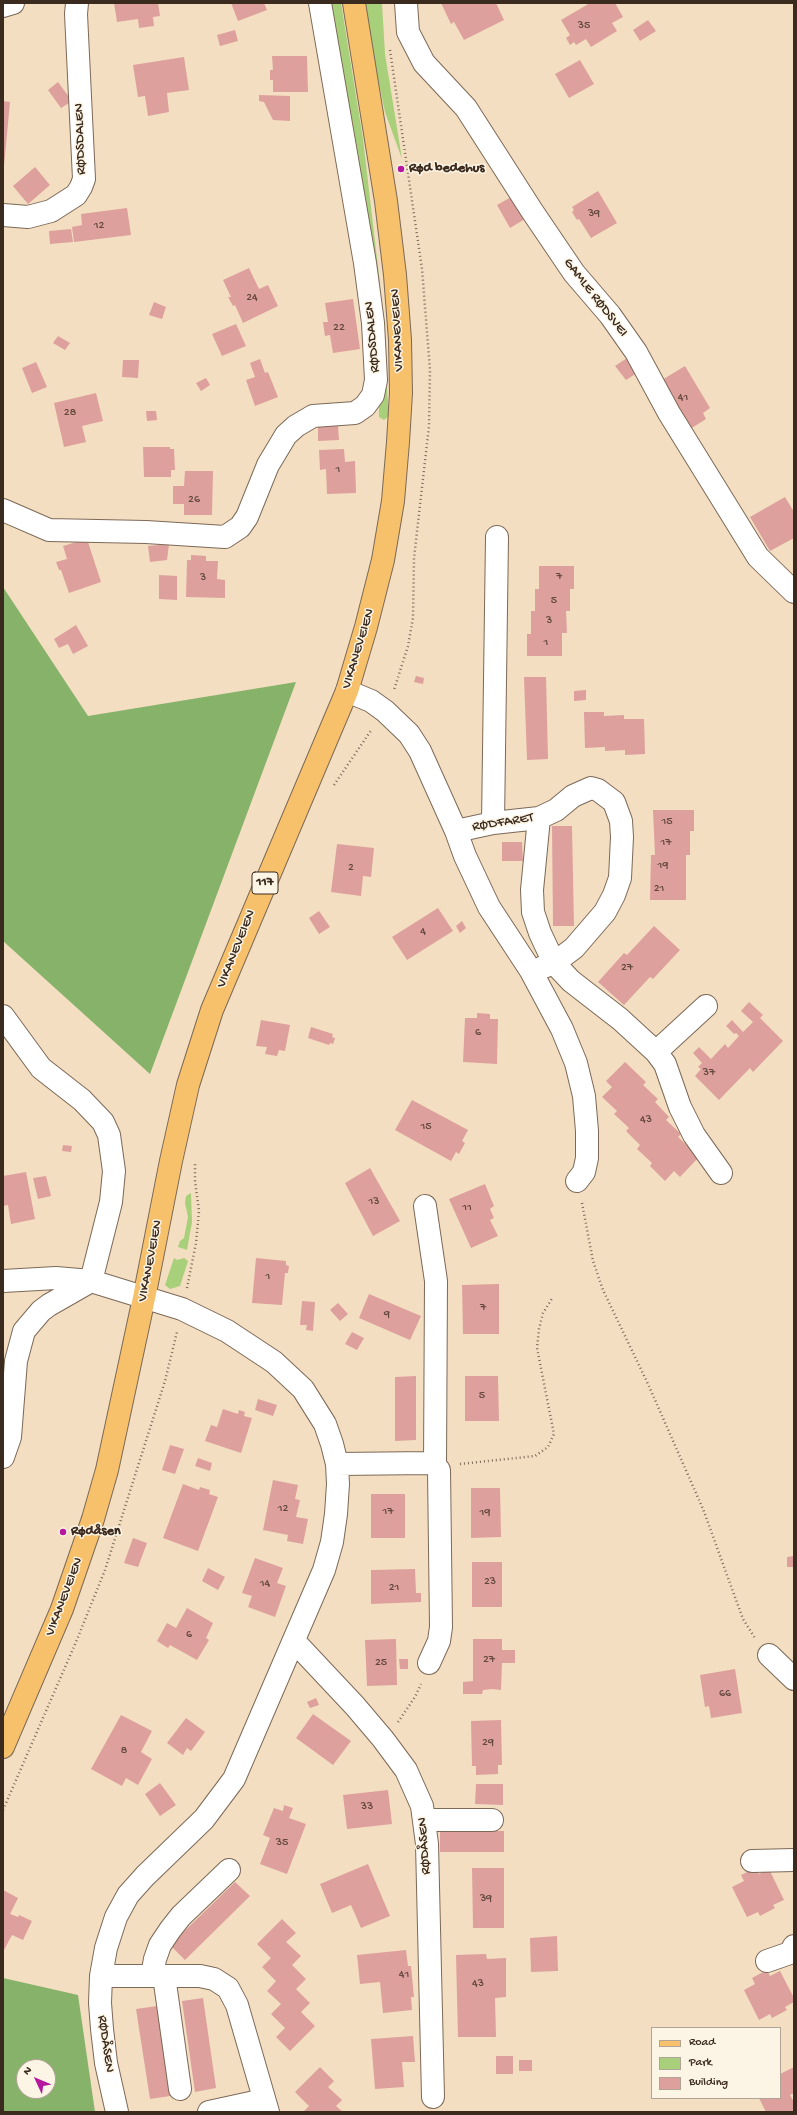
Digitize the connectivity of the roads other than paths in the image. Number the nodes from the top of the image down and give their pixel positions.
1 (13, 3) edge
2 (77, 3) edge
3 (320, 3) edge
4 (354, 3) edge
5 (406, 3) edge
6 (3, 6) edge
7 (3, 215) edge
8 (3, 510) edge
9 (497, 537) dead end
10 (794, 592) edge
11 (347, 690) junction
12 (539, 818) junction
13 (493, 823) junction
14 (456, 830) junction
15 (554, 963) junction
16 (531, 971) junction
17 (706, 1006) dead end
18 (3, 1016) edge
19 (656, 1052) junction
20 (721, 1173) dead end
21 (577, 1181) road end
22 (425, 1206) dead end
23 (3, 1280) edge
24 (91, 1281) junction
25 (144, 1298) junction
26 (3, 1457) edge
27 (337, 1464) junction
28 (437, 1467) junction
29 (294, 1641) junction
30 (769, 1656) road end
31 (429, 1663) road end
32 (794, 1679) edge
33 (3, 1747) edge
34 (425, 1820) junction
35 (492, 1820) dead end
36 (794, 1860) edge
37 (752, 1861) dead end
38 (229, 1870) dead end
39 (794, 1946) edge
40 (766, 1961) dead end
41 (101, 1976) junction
42 (158, 1976) junction
43 (180, 2089) dead end
44 (433, 2097) dead end
45 (266, 2106) edge
46 (117, 2112) edge
47 (209, 2112) edge

1 - 6 street
2 - 7 street, RØDSDALEN
3 - 8 street, RØDSDALEN
4 - 11 main road, VIKANEVEIEN / 117
5 - 10 street, GAMLE RØDSVEI
9 - 13 street
11 - 14 street, RØDFARET
11 - 25 main road, VIKANEVEIEN / 117
12 - 13 street, RØDFARET
12 - 15 street
12 - 15 street, RØDFARET
13 - 14 street, RØDFARET
14 - 16 street, RØDFARET
15 - 16 street, RØDFARET
15 - 19 street
16 - 21 street, RØDFARET
17 - 19 street
18 - 24 street
19 - 20 street
22 - 28 street
23 - 24 street, RØDÅSEN
24 - 25 street, RØDÅSEN
24 - 26 street
25 - 27 street, RØDÅSEN
25 - 33 main road, VIKANEVEIEN / 117
27 - 28 street
27 - 29 street, RØDÅSEN
28 - 31 street
29 - 34 street, RØDÅSEN
29 - 41 street, RØDÅSEN
30 - 32 street
34 - 35 street
34 - 44 street, RØDÅSEN
36 - 37 street
38 - 42 street
39 - 40 street
41 - 42 street
41 - 46 street, RØDÅSEN
42 - 43 street
42 - 45 street
45 - 47 street

